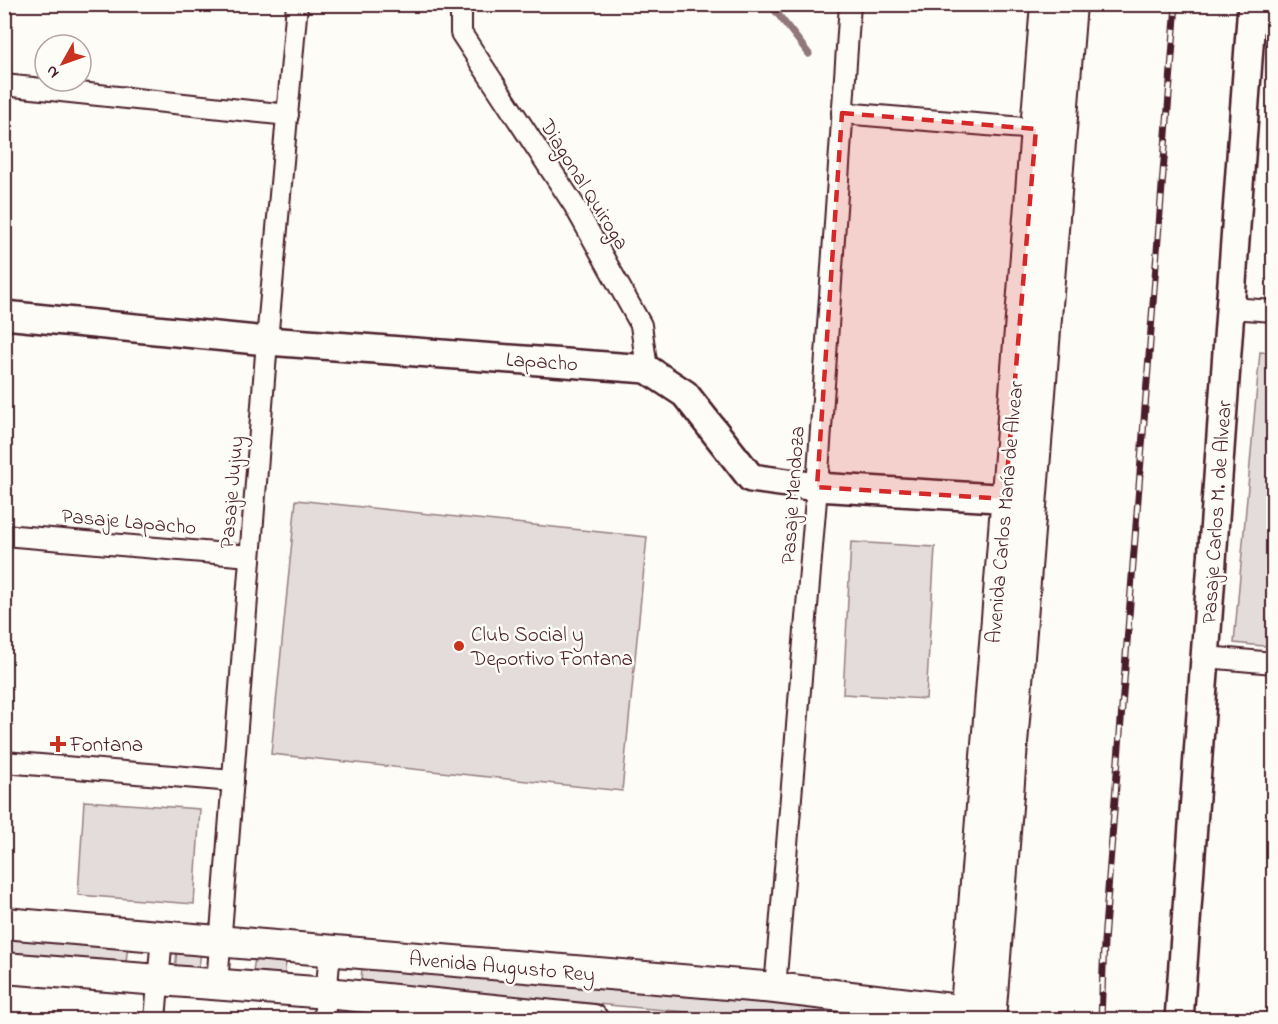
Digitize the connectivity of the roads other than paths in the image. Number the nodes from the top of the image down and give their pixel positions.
1 (297, 4) edge
2 (461, 4) edge
3 (850, 4) edge
4 (1046, 4) edge
5 (1071, 4) edge
6 (1252, 4) edge
7 (4, 85) edge
8 (842, 113) junction
9 (288, 115) junction
10 (1036, 129) junction
11 (1230, 308) junction
12 (1274, 311) edge
13 (4, 315) edge
14 (267, 341) junction
15 (648, 369) junction
16 (817, 487) junction
17 (1018, 500) junction
18 (4, 535) edge
19 (250, 556) junction
20 (1206, 657) junction
21 (1274, 663) edge
22 (4, 762) edge
23 (233, 781) junction
24 (4, 923) edge
25 (162, 935) junction
26 (219, 941) junction
27 (330, 951) junction
28 (4, 968) edge
29 (158, 979) junction
30 (217, 984) junction
31 (775, 988) junction
32 (325, 1006) edge
33 (982, 1017) edge
34 (155, 1020) edge
35 (593, 1020) edge
36 (1179, 1020) edge

1 - 9 street, Pasaje Jujuy
2 - 15 street, Diagonal Quiroga
3 - 8 street, Pasaje Mendoza
4 - 10 main road, Avenida Carlos María de Alvear
5 - 17 main road, Avenida Carlos María de Alvear
6 - 11 street, Pasaje Carlos M. de Alvear
7 - 9 street
8 - 10 street
8 - 16 street, Pasaje Mendoza
9 - 14 street, Pasaje Jujuy
10 - 17 main road, Avenida Carlos María de Alvear
11 - 12 street
11 - 20 street, Pasaje Carlos M. de Alvear
13 - 14 street, Lapacho
14 - 15 street, Lapacho
14 - 19 street, Pasaje Jujuy
15 - 16 street, Lapacho
16 - 17 street, Lapacho
16 - 31 street, Pasaje Mendoza
17 - 33 main road, Avenida Carlos María de Alvear
18 - 19 street, Pasaje Lapacho
19 - 23 street, Pasaje Jujuy
20 - 21 street
20 - 36 street, Pasaje Carlos M. de Alvear
22 - 23 street
23 - 26 street, Pasaje Jujuy
24 - 25 main road, Avenida Augusto Rey
25 - 26 main road, Avenida Augusto Rey
25 - 29 street
26 - 27 main road, Avenida Augusto Rey
26 - 30 street, Pasaje Jujuy
27 - 31 main road, Avenida Augusto Rey
27 - 32 street
28 - 29 main road, Avenida Augusto Rey
29 - 30 main road, Avenida Augusto Rey
29 - 34 street
30 - 32 main road, Avenida Augusto Rey
31 - 33 main road, Avenida Augusto Rey
32 - 35 main road, Avenida Augusto Rey

